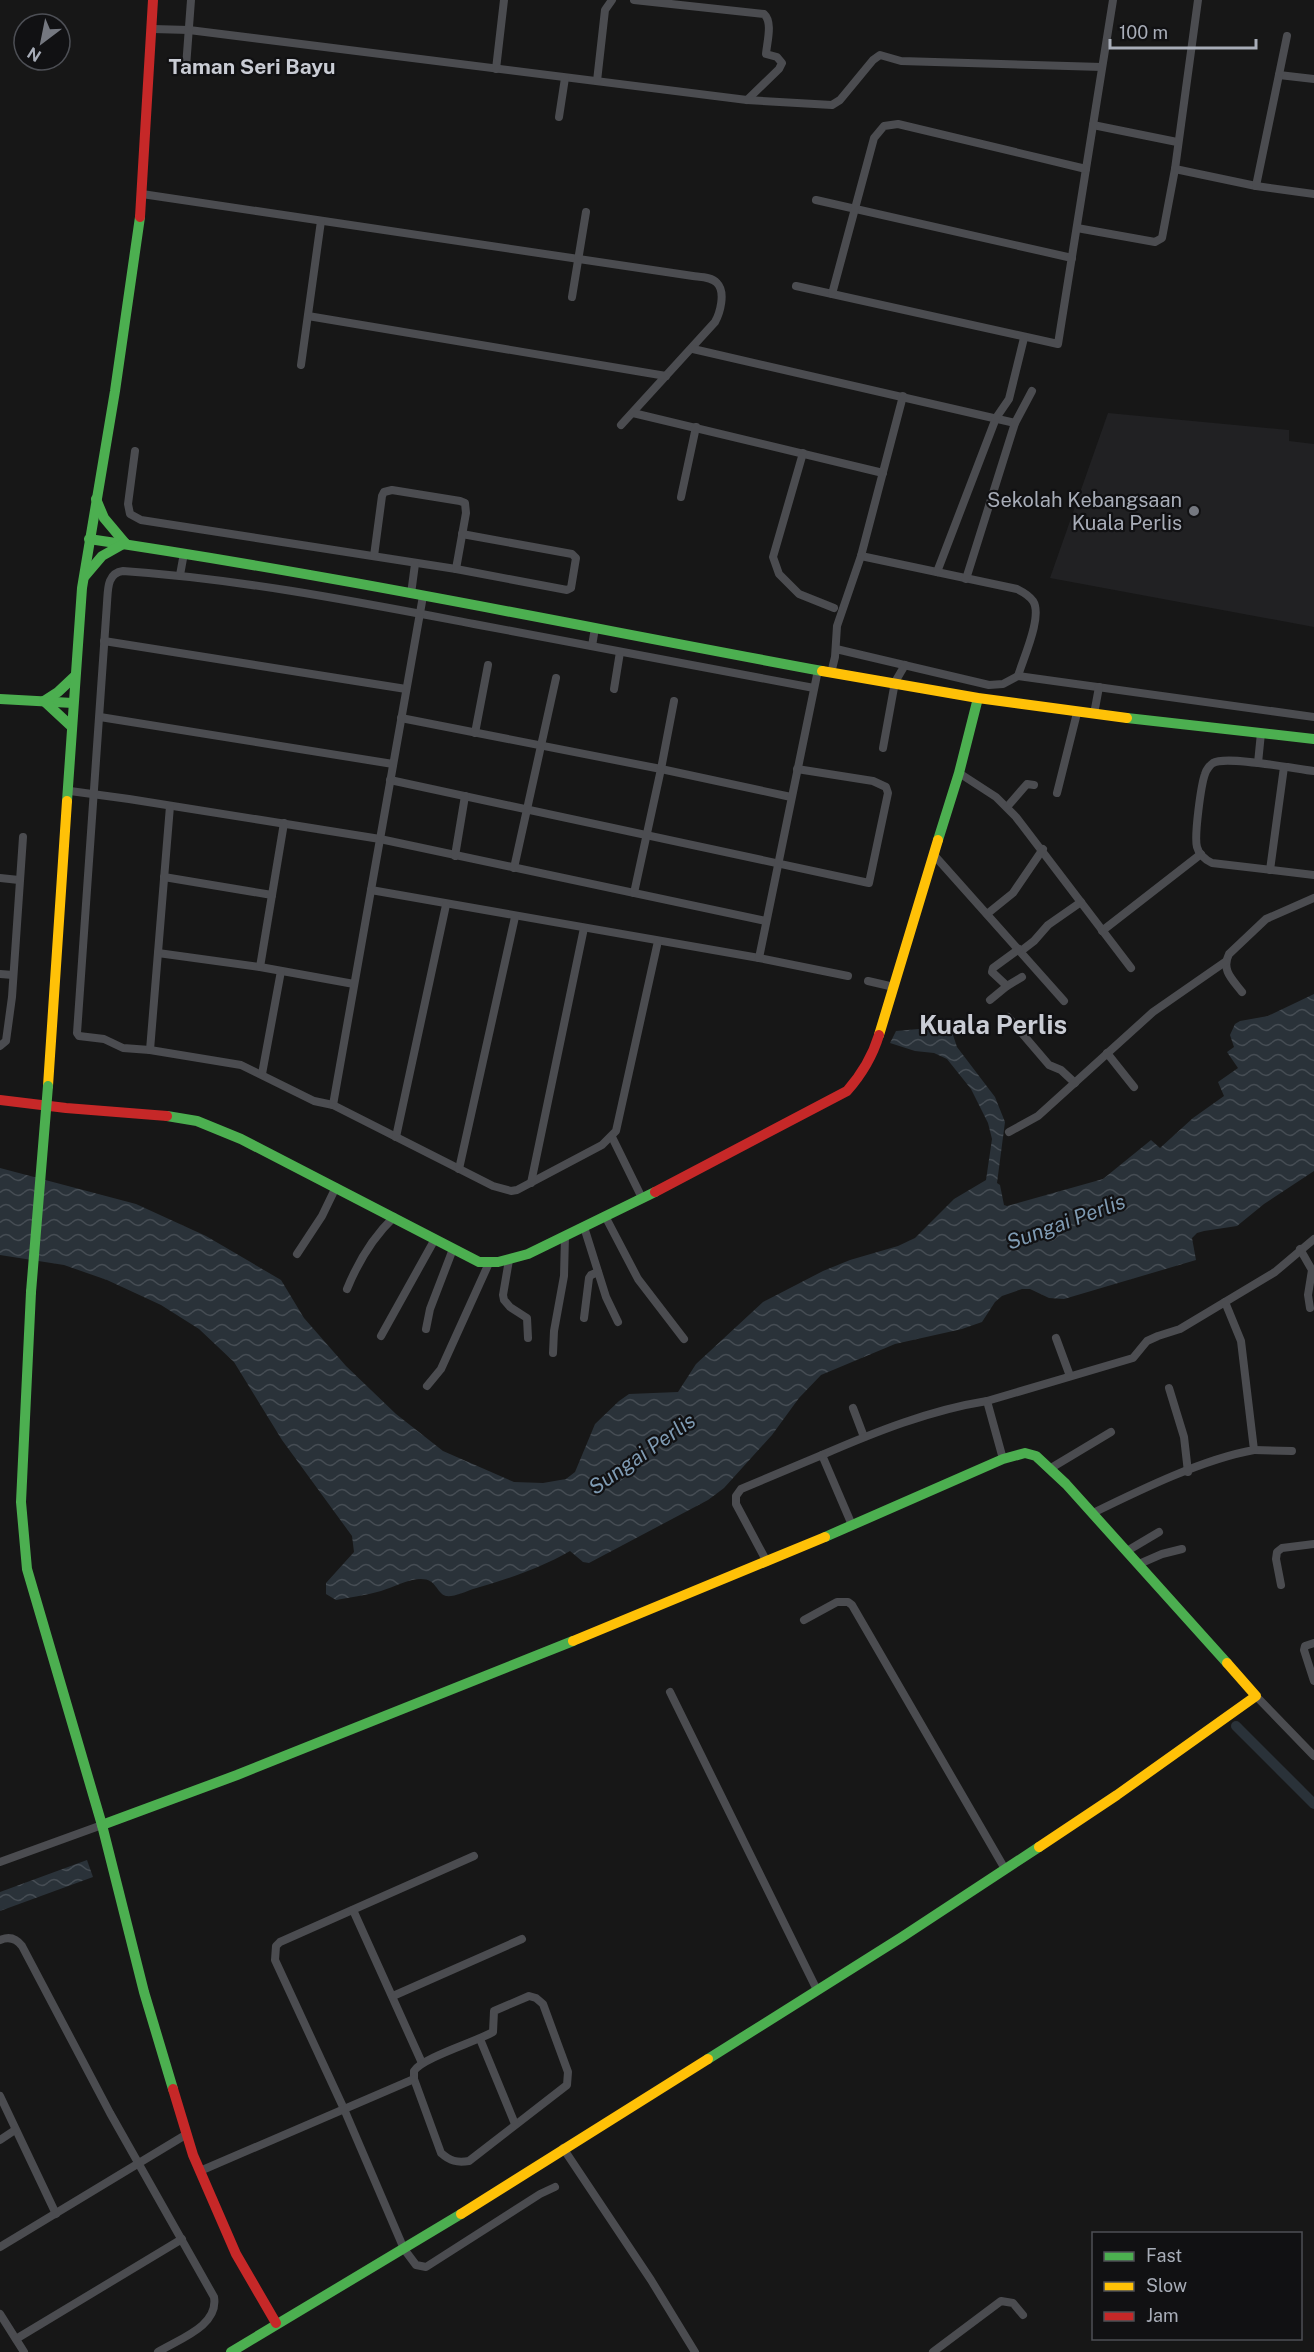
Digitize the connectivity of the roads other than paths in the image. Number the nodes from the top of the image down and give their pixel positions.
1 (153, 0) edge
2 (191, 0) edge
3 (504, 0) edge
4 (612, 0) edge
5 (633, 0) edge
6 (1113, 0) edge
7 (1198, 0) edge
8 (153, 30) junction
9 (189, 30) junction
10 (1287, 36) dead end
11 (186, 67) dead end
12 (1102, 67) junction
13 (496, 69) junction
14 (1279, 75) junction
15 (565, 78) junction
16 (1314, 79) edge
17 (597, 81) junction
18 (747, 100) junction
19 (560, 117) dead end
20 (1093, 125) junction
21 (1177, 142) junction
22 (1086, 169) junction
23 (1175, 169) junction
24 (1256, 186) junction
25 (142, 194) junction
26 (1314, 194) edge
27 (816, 200) dead end
28 (854, 208) junction
29 (586, 212) dead end
30 (321, 221) junction
31 (1077, 228) junction
32 (1072, 258) junction
33 (579, 259) junction
34 (796, 286) dead end
35 (832, 294) junction
36 (572, 297) dead end
37 (308, 315) junction
38 (1024, 338) junction
39 (693, 349) junction
40 (301, 365) dead end
41 (666, 376) junction
42 (1032, 392) dead end
43 (903, 396) junction
44 (633, 413) junction
45 (996, 418) junction
46 (1015, 423) junction
47 (621, 425) dead end
48 (696, 427) junction
49 (135, 451) dead end
50 (803, 453) junction
51 (883, 473) junction
52 (96, 497) junction
53 (681, 497) dead end
54 (462, 534) junction
55 (89, 538) junction
56 (125, 543) junction
57 (184, 553) junction
58 (374, 556) junction
59 (861, 556) junction
60 (416, 564) junction
61 (456, 569) junction
62 (937, 572) junction
63 (180, 575) junction
64 (83, 578) junction
65 (966, 579) junction
66 (411, 594) junction
67 (423, 596) junction
68 (834, 608) dead end
69 (419, 614) junction
70 (595, 628) junction
71 (104, 641) junction
72 (592, 646) junction
73 (620, 652) junction
74 (835, 653) junction
75 (488, 665) dead end
76 (903, 667) junction
77 (818, 670) junction
78 (832, 670) junction
79 (75, 676) junction
80 (1017, 676) junction
81 (556, 678) dead end
82 (896, 680) junction
83 (1099, 687) junction
84 (814, 688) junction
85 (406, 689) junction
86 (614, 689) dead end
87 (978, 698) junction
88 (0, 699) edge
89 (44, 701) junction
90 (674, 701) dead end
91 (73, 703) junction
92 (1077, 712) junction
93 (1094, 714) junction
94 (100, 717) junction
95 (1314, 717) edge
96 (401, 718) junction
97 (72, 727) junction
98 (475, 733) junction
99 (1261, 733) junction
100 (1314, 739) edge
101 (541, 746) junction
102 (883, 748) dead end
103 (1258, 763) junction
104 (393, 764) junction
105 (1284, 767) junction
106 (662, 769) junction
107 (797, 769) junction
108 (1314, 771) edge
109 (959, 773) junction
110 (390, 780) junction
111 (1034, 785) dead end
112 (70, 791) junction
113 (1057, 793) dead end
114 (95, 794) junction
115 (465, 796) junction
116 (791, 797) junction
117 (170, 806) junction
118 (1007, 807) junction
119 (526, 809) junction
120 (284, 823) junction
121 (647, 835) junction
122 (23, 837) dead end
123 (380, 839) junction
124 (1043, 849) junction
125 (1201, 854) junction
126 (934, 855) junction
127 (455, 856) junction
128 (777, 865) junction
129 (514, 868) junction
130 (1270, 870) junction
131 (1314, 875) edge
132 (165, 877) junction
133 (0, 878) edge
134 (20, 880) junction
135 (371, 890) junction
136 (634, 893) junction
137 (272, 895) junction
138 (1314, 898) edge
139 (1081, 902) junction
140 (446, 904) junction
141 (987, 914) junction
142 (515, 917) junction
143 (766, 921) junction
144 (584, 928) junction
145 (1102, 931) junction
146 (658, 941) junction
147 (1020, 950) junction
148 (158, 953) junction
149 (759, 958) junction
150 (1225, 962) junction
151 (260, 967) junction
152 (1131, 968) dead end
153 (281, 971) junction
154 (0, 974) edge
155 (13, 975) junction
156 (848, 976) dead end
157 (1022, 977) dead end
158 (868, 981) dead end
159 (354, 984) junction
160 (894, 987) junction
161 (1007, 987) junction
162 (1242, 992) dead end
163 (990, 1000) dead end
164 (1064, 1001) dead end
165 (1008, 1017) dead end
166 (0, 1046) edge
167 (150, 1050) junction
168 (1107, 1053) junction
169 (262, 1074) junction
170 (1075, 1083) junction
171 (1134, 1087) dead end
172 (0, 1100) edge
173 (333, 1105) junction
174 (1009, 1132) dead end
175 (396, 1137) junction
176 (612, 1137) junction
177 (459, 1169) junction
178 (531, 1183) junction
179 (336, 1187) junction
180 (642, 1198) junction
181 (605, 1216) junction
182 (394, 1217) junction
183 (584, 1227) junction
184 (565, 1236) junction
185 (435, 1239) junction
186 (1314, 1239) edge
187 (453, 1249) junction
188 (1300, 1249) junction
189 (297, 1254) dead end
190 (509, 1260) junction
191 (489, 1263) junction
192 (598, 1272) junction
193 (347, 1289) dead end
194 (1224, 1302) junction
195 (1310, 1308) dead end
196 (584, 1318) dead end
197 (618, 1322) dead end
198 (426, 1329) dead end
199 (381, 1336) dead end
200 (528, 1338) dead end
201 (1056, 1338) dead end
202 (684, 1339) dead end
203 (553, 1353) dead end
204 (1070, 1376) junction
205 (427, 1386) dead end
206 (1169, 1388) dead end
207 (987, 1401) junction
208 (853, 1408) dead end
209 (1111, 1432) dead end
210 (864, 1437) junction
211 (1254, 1450) junction
212 (1292, 1451) dead end
213 (822, 1455) junction
214 (1003, 1459) junction
215 (1051, 1468) junction
216 (1188, 1472) junction
217 (1093, 1513) junction
218 (852, 1526) junction
219 (1159, 1532) dead end
220 (1314, 1544) edge
221 (1182, 1549) dead end
222 (1127, 1551) junction
223 (766, 1562) junction
224 (1139, 1564) junction
225 (1281, 1585) dead end
226 (804, 1620) dead end
227 (1314, 1643) edge
228 (1314, 1681) edge
229 (670, 1692) dead end
230 (1256, 1696) junction
231 (1314, 1756) edge
232 (102, 1825) junction
233 (474, 1856) dead end
234 (0, 1862) edge
235 (1005, 1869) junction
236 (353, 1910) junction
237 (522, 1939) dead end
238 (0, 1940) edge
239 (817, 1990) junction
240 (393, 1996) junction
241 (480, 2039) junction
242 (422, 2063) junction
243 (414, 2079) junction
244 (0, 2096) edge
245 (344, 2109) junction
246 (515, 2124) junction
247 (15, 2130) junction
248 (187, 2134) junction
249 (0, 2140) edge
250 (563, 2148) junction
251 (139, 2162) junction
252 (200, 2171) junction
253 (555, 2187) dead end
254 (56, 2214) junction
255 (182, 2239) junction
256 (0, 2247) edge
257 (404, 2249) junction
258 (0, 2314) edge
259 (1023, 2315) dead end
260 (276, 2323) junction
261 (16, 2339) junction
262 (24, 2352) edge
263 (158, 2352) edge
264 (231, 2352) edge
265 (695, 2352) edge
266 (933, 2352) edge

1 - 8 street
2 - 9 street
3 - 13 street
4 - 17 street
5 - 18 street
6 - 12 street
7 - 21 street
8 - 9 street
8 - 25 street
9 - 11 street
9 - 13 street
10 - 14 street
12 - 18 street
12 - 20 street
13 - 15 street
14 - 16 street
14 - 24 street
15 - 17 street
15 - 19 street
17 - 18 street
20 - 21 street
20 - 22 street
21 - 23 street
22 - 28 street
22 - 31 street
23 - 24 street
23 - 31 street
24 - 26 street
25 - 30 street
25 - 52 street
27 - 28 street
28 - 32 street
28 - 35 street
29 - 33 street
30 - 33 street
30 - 37 street
31 - 32 street
32 - 38 street
33 - 36 street
33 - 39 street
34 - 35 street
35 - 38 street
37 - 40 street
37 - 41 street
38 - 45 street
39 - 41 street
39 - 43 street
41 - 44 street
42 - 46 street
43 - 45 street
43 - 51 street
44 - 47 street
44 - 48 street
45 - 46 street
45 - 62 street
46 - 65 street
48 - 50 street
48 - 53 street
49 - 58 street
50 - 51 street
50 - 68 street
51 - 59 street
52 - 55 street
52 - 56 street
54 - 58 street
54 - 61 street
54 - 61 street
55 - 56 street
55 - 64 street
56 - 57 street
56 - 64 street
57 - 63 street
57 - 66 street
58 - 60 street
59 - 62 street
59 - 74 street
60 - 61 street
60 - 66 street
62 - 65 street
63 - 69 street
63 - 71 street
64 - 79 street
65 - 80 street
66 - 67 street
67 - 69 street
67 - 70 street
69 - 72 street
69 - 85 street
70 - 72 street
70 - 77 street
71 - 85 street
71 - 94 street
72 - 73 street
73 - 84 street
73 - 86 street
74 - 76 street
74 - 78 street
75 - 98 street
76 - 80 street
76 - 82 street
77 - 78 street
77 - 84 street
78 - 82 street
79 - 89 street
79 - 91 street
80 - 83 street
81 - 101 street
82 - 87 street
82 - 102 street
83 - 93 street
83 - 95 street
84 - 107 street
85 - 96 street
87 - 92 street
87 - 109 street
88 - 89 street
89 - 91 street
89 - 97 street
90 - 106 street
91 - 97 street
92 - 93 street
92 - 113 street
93 - 99 street
94 - 104 street
94 - 114 street
96 - 98 street
96 - 104 street
97 - 112 street
98 - 101 street
99 - 100 street
99 - 103 street
101 - 106 street
101 - 119 street
103 - 105 street
103 - 125 street
104 - 110 street
105 - 108 street
105 - 130 street
106 - 116 street
106 - 121 street
107 - 116 street
107 - 128 street
109 - 118 street
109 - 126 street
110 - 115 street
110 - 123 street
111 - 118 street
112 - 114 street
112 - 232 street, bridge
114 - 117 street
114 - 167 street
115 - 119 street
115 - 127 street
116 - 128 street
117 - 120 street
117 - 132 street
118 - 124 street
119 - 121 street
119 - 129 street
120 - 123 street
120 - 137 street
121 - 128 street
121 - 136 street
122 - 134 street
123 - 127 street
123 - 135 street
124 - 139 street
124 - 141 street
125 - 130 street
125 - 145 street
126 - 141 street
126 - 160 street
127 - 129 street
128 - 143 street
129 - 136 street
130 - 131 street
132 - 137 street
132 - 148 street
133 - 134 street
134 - 155 street
135 - 140 street
135 - 159 street
136 - 143 street
137 - 151 street
138 - 150 street
139 - 145 street
139 - 147 street
140 - 142 street
140 - 175 street
141 - 147 street
142 - 144 street
142 - 177 street
143 - 149 street
144 - 146 street
144 - 178 street
145 - 152 street
146 - 149 street
146 - 176 street
147 - 161 street
147 - 164 street
148 - 151 street
148 - 167 street
149 - 156 street
150 - 162 street
150 - 168 street
151 - 153 street
153 - 159 street
153 - 169 street
154 - 155 street
155 - 166 street
157 - 161 street
158 - 160 street
159 - 173 street
160 - 180 street
161 - 163 street
165 - 170 street
167 - 169 street
168 - 170 street
168 - 171 street
169 - 173 street
170 - 174 street
172 - 179 street
173 - 175 street
175 - 177 street
176 - 178 street
176 - 180 street
177 - 178 street
179 - 182 street
179 - 189 street
180 - 181 street
181 - 183 street
181 - 202 street
182 - 185 street
182 - 193 street
183 - 184 street
183 - 192 street
184 - 190 street
184 - 203 street
185 - 187 street
185 - 199 street
186 - 188 street
187 - 191 street
187 - 198 street
188 - 194 street
188 - 195 street
190 - 191 street
190 - 200 street
191 - 205 street
192 - 196 street
192 - 197 street
194 - 204 street
194 - 211 street
201 - 204 street
204 - 207 street
206 - 216 street
207 - 210 street
207 - 214 street
208 - 210 street
209 - 215 street
210 - 213 street
211 - 212 street
211 - 216 street
213 - 218 street
213 - 223 street
214 - 215 street
214 - 218 street
215 - 217 street
216 - 217 street
217 - 222 street
218 - 223 street
219 - 222 street
220 - 225 street
221 - 224 street
222 - 224 street
223 - 232 street
224 - 230 street
226 - 235 street
227 - 228 street
229 - 239 street
230 - 231 street
230 - 235 street
232 - 234 street
232 - 248 street
233 - 236 street
235 - 239 street
236 - 240 street
236 - 245 street
237 - 240 street
238 - 251 street
239 - 250 street
240 - 242 street
241 - 242 street
241 - 246 street
241 - 246 street
242 - 243 street
243 - 245 street
243 - 246 street
244 - 247 street
245 - 252 street
245 - 257 street
247 - 249 street
247 - 254 street
248 - 251 street
248 - 252 street
250 - 257 street
250 - 265 street
251 - 254 street
251 - 255 street
252 - 260 street
253 - 257 street
254 - 256 street
255 - 261 street
255 - 263 street
257 - 260 street
258 - 261 street
259 - 266 street
260 - 264 street
261 - 262 street

